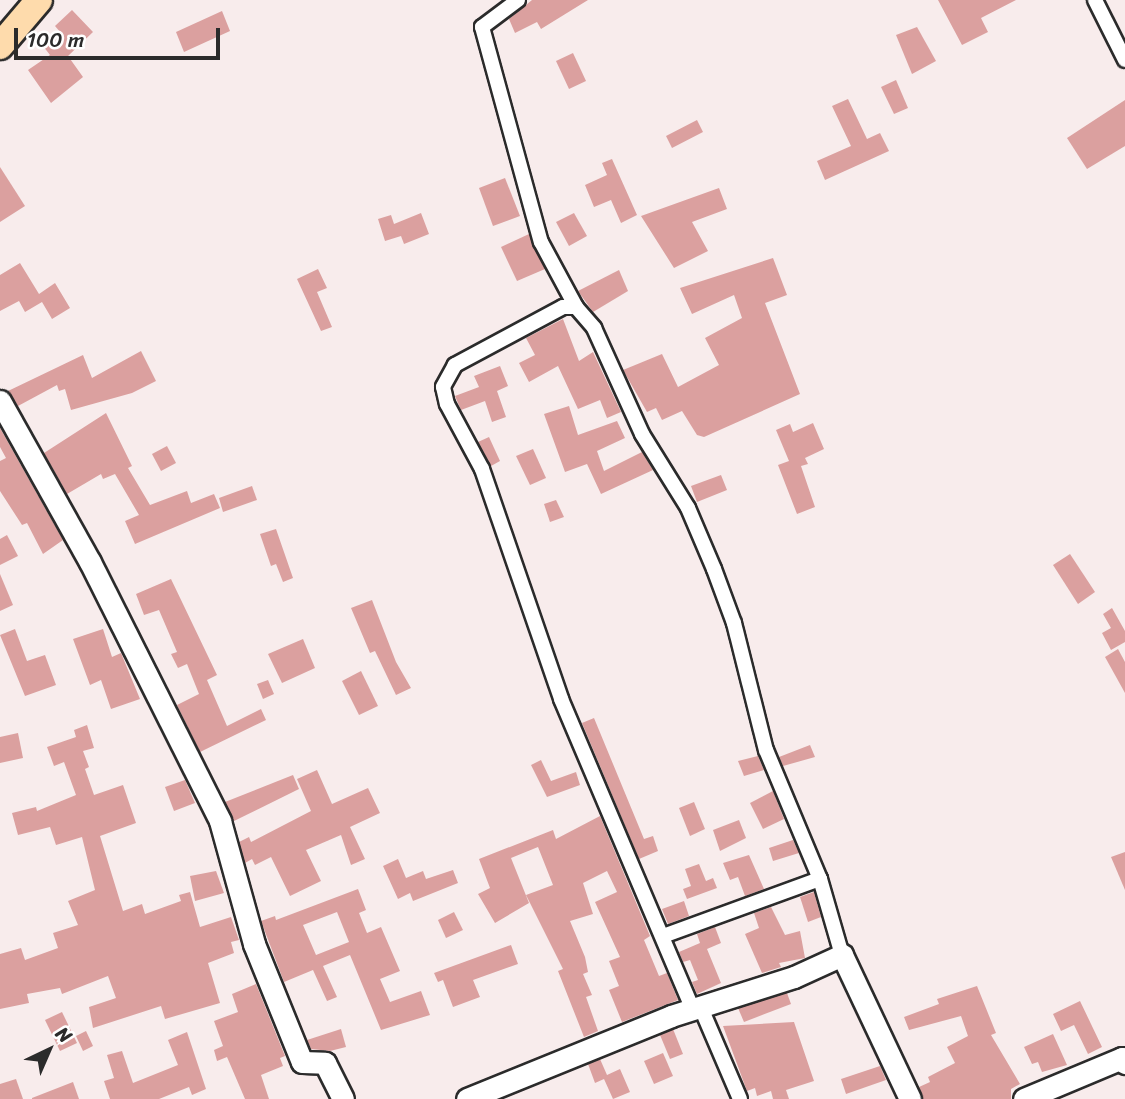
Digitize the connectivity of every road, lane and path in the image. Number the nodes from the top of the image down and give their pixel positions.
1 (38, 0) edge
2 (518, 0) edge
3 (1095, 0) edge
4 (0, 46) edge
5 (1125, 60) edge
6 (576, 307) junction
7 (0, 401) edge
8 (820, 879) junction
9 (663, 936) junction
10 (842, 955) junction
11 (701, 1008) junction
12 (1125, 1063) edge
13 (343, 1099) edge
14 (467, 1099) edge
15 (740, 1099) edge
16 (910, 1099) edge
17 (1024, 1099) edge

1 - 4 highway
2 - 6 street
3 - 5 street
6 - 8 street
6 - 9 street
7 - 13 street
8 - 9 street
8 - 10 street
9 - 11 street
10 - 11 street
10 - 16 street
11 - 14 street
11 - 15 street
12 - 17 street

